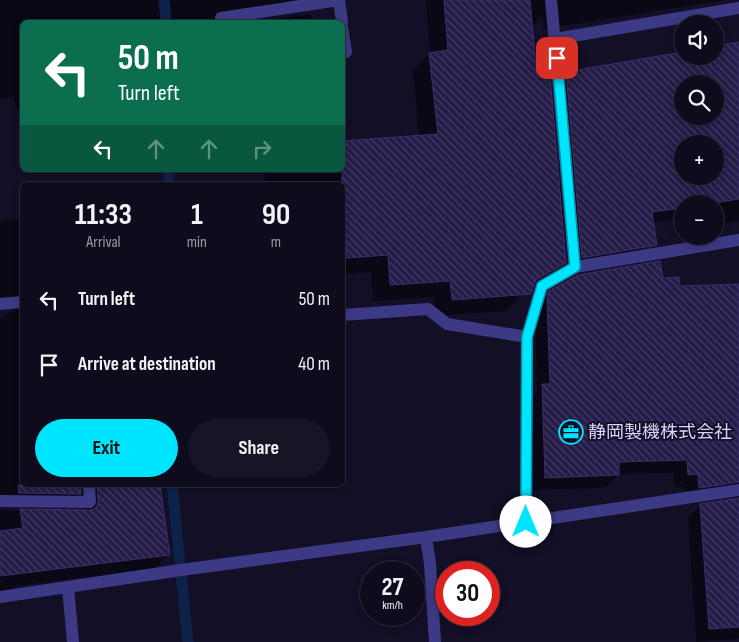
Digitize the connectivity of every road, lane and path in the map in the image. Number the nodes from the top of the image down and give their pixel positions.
1 (339, 0) edge
2 (551, 0) edge
3 (739, 8) edge
4 (262, 17) edge
5 (221, 18) dead end
6 (342, 20) edge
7 (556, 39) junction
8 (345, 46) edge
9 (346, 52) dead end
10 (739, 240) edge
11 (575, 267) junction
12 (20, 302) edge
13 (0, 304) edge
14 (345, 315) edge
15 (527, 337) junction
16 (89, 487) edge
17 (739, 490) edge
18 (0, 501) edge
19 (526, 522) junction
20 (426, 537) junction
21 (68, 587) junction
22 (0, 597) edge
23 (73, 642) edge
24 (435, 642) edge

1 - 4 street
1 - 6 street
2 - 7 street
3 - 7 street
4 - 5 street
7 - 11 street
8 - 9 street
10 - 11 street
11 - 15 street
12 - 13 street
14 - 15 street
15 - 19 street
16 - 18 street
17 - 19 street
19 - 20 street
20 - 21 street
20 - 24 street
21 - 22 street
21 - 23 street

